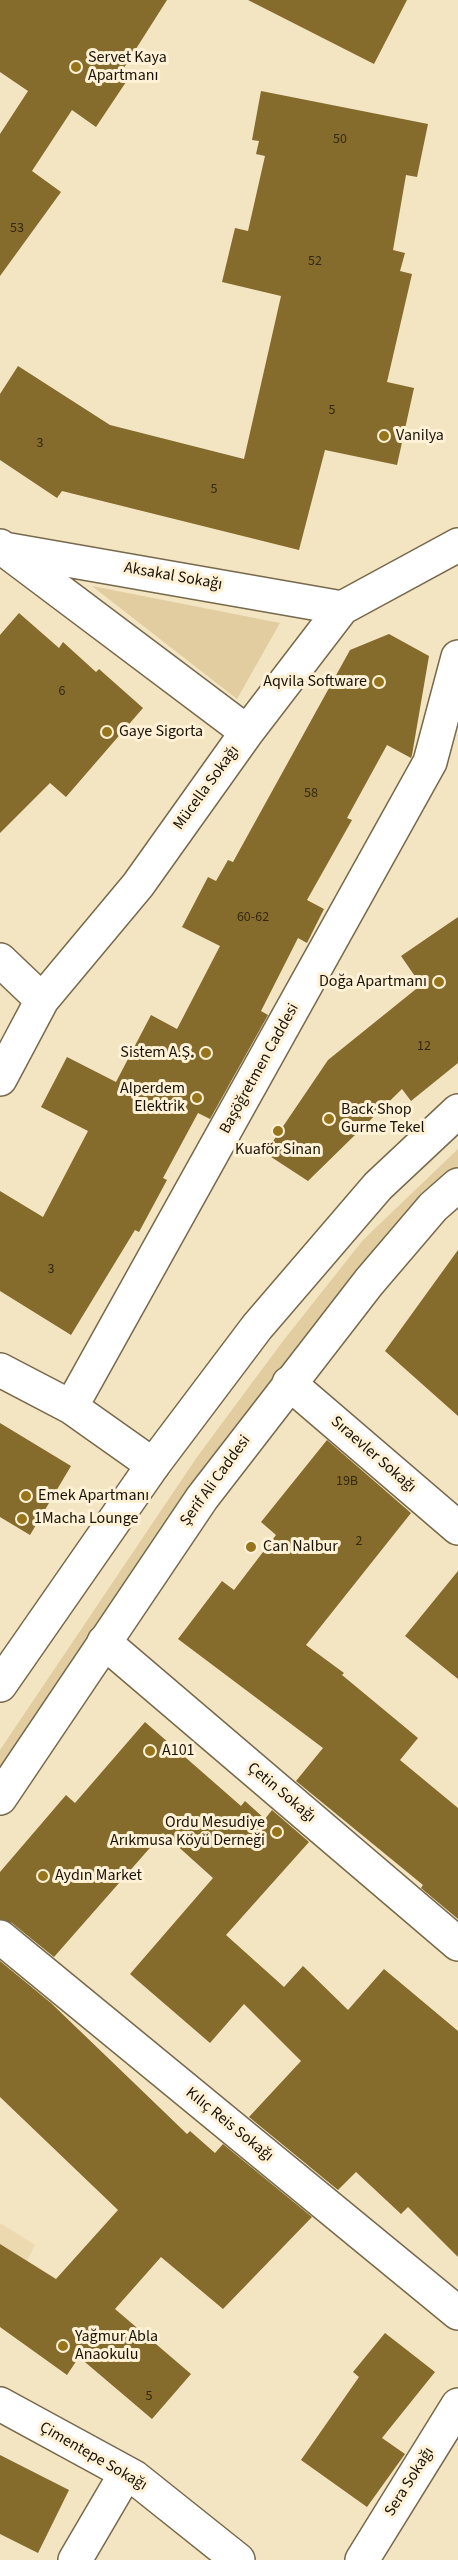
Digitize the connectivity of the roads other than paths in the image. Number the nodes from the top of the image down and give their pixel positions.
1 (458, 545) edge
2 (2, 547) edge
3 (342, 608) junction
4 (458, 657) edge
5 (247, 732) junction
6 (0, 960) edge
7 (42, 1000) junction
8 (0, 1079) edge
9 (458, 1111) edge
10 (458, 1185) edge
11 (0, 1370) edge
12 (289, 1383) junction
13 (70, 1407) junction
14 (153, 1465) junction
15 (458, 1528) edge
16 (104, 1642) junction
17 (0, 1685) edge
18 (0, 1798) edge
19 (0, 1937) edge
20 (458, 1944) edge
21 (458, 2313) edge
22 (0, 2403) edge
23 (458, 2404) edge
24 (126, 2473) junction
25 (75, 2560) edge
26 (238, 2560) edge
27 (362, 2560) edge

1 - 3 street, Mücella Sokağı
2 - 3 street, Aksakal Sokağı
2 - 5 street, Aksakal Sokağı
3 - 5 street, Mücella Sokağı
4 - 13 street, Başöğretmen Caddesi
5 - 7 street, Mücella Sokağı
6 - 7 street
7 - 8 street, Mücella Sokağı
9 - 14 street
10 - 12 street, Şerif Ali Caddesi
11 - 13 street
12 - 15 street, Sıraevler Sokağı
12 - 16 street, Şerif Ali Caddesi
13 - 14 street
14 - 17 street
16 - 18 street, Şerif Ali Caddesi
16 - 20 street, Çetin Sokağı
19 - 21 street, Kılıç Reis Sokağı
22 - 24 street, Çimentepe Sokağı
23 - 27 street, Sera Sokağı
24 - 25 street
24 - 26 street, Çimentepe Sokağı

